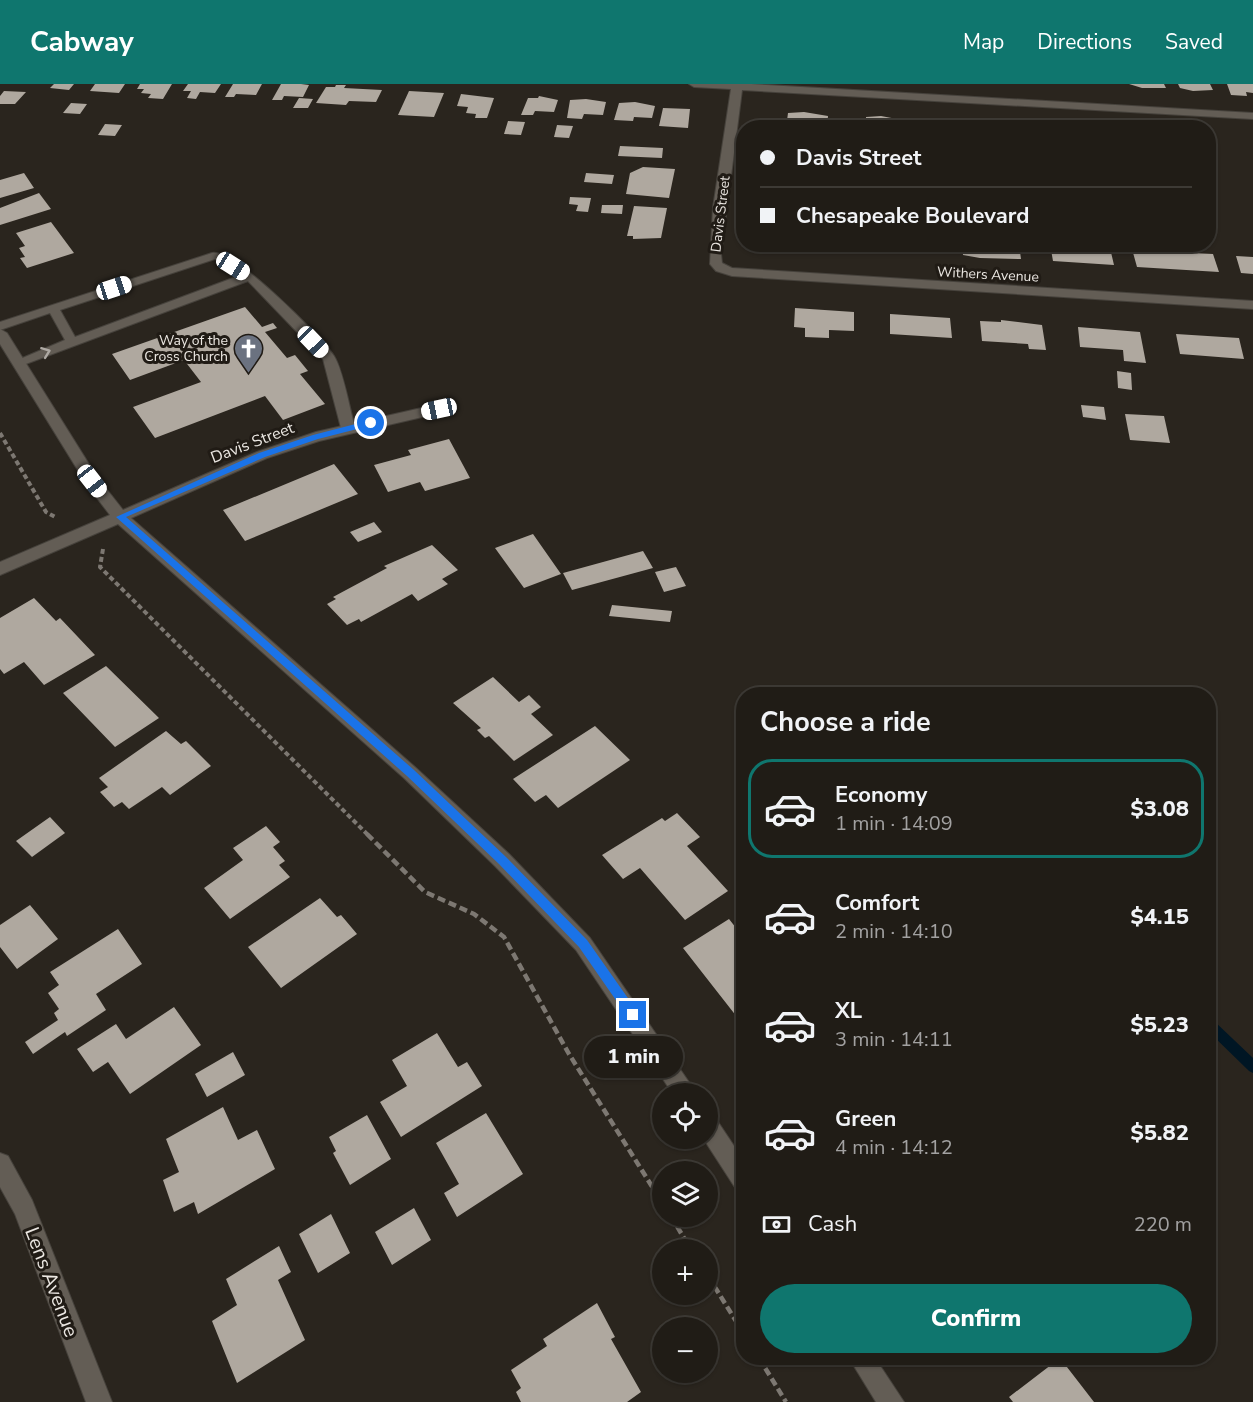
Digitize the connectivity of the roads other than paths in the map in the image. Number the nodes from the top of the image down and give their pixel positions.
1 (694, 84) edge
2 (737, 85) edge
3 (1253, 116) edge
4 (722, 269) joint
5 (250, 276) junction
6 (1253, 305) edge
7 (53, 308) junction
8 (0, 326) edge
9 (0, 333) edge
10 (72, 342) junction
11 (19, 362) junction
12 (439, 409) dead end
13 (348, 428) junction
14 (120, 517) junction
15 (0, 569) edge
16 (678, 1083) edge
17 (718, 1142) edge
18 (0, 1164) edge
19 (736, 1169) edge
20 (866, 1365) edge
21 (99, 1402) edge
22 (891, 1402) edge

1 - 2 street
2 - 3 street
2 - 4 street, Davis Street
4 - 6 street, Withers Avenue
5 - 7 lane
5 - 10 lane
5 - 13 lane
7 - 8 lane
7 - 10 lane
9 - 11 street
11 -> 10 lane
11 - 14 street
12 - 13 street, Davis Street
13 - 14 street, Davis Street
14 - 15 street, Davis Street
14 - 16 street
17 - 19 street
18 - 21 street, Lens Avenue
20 - 22 street

